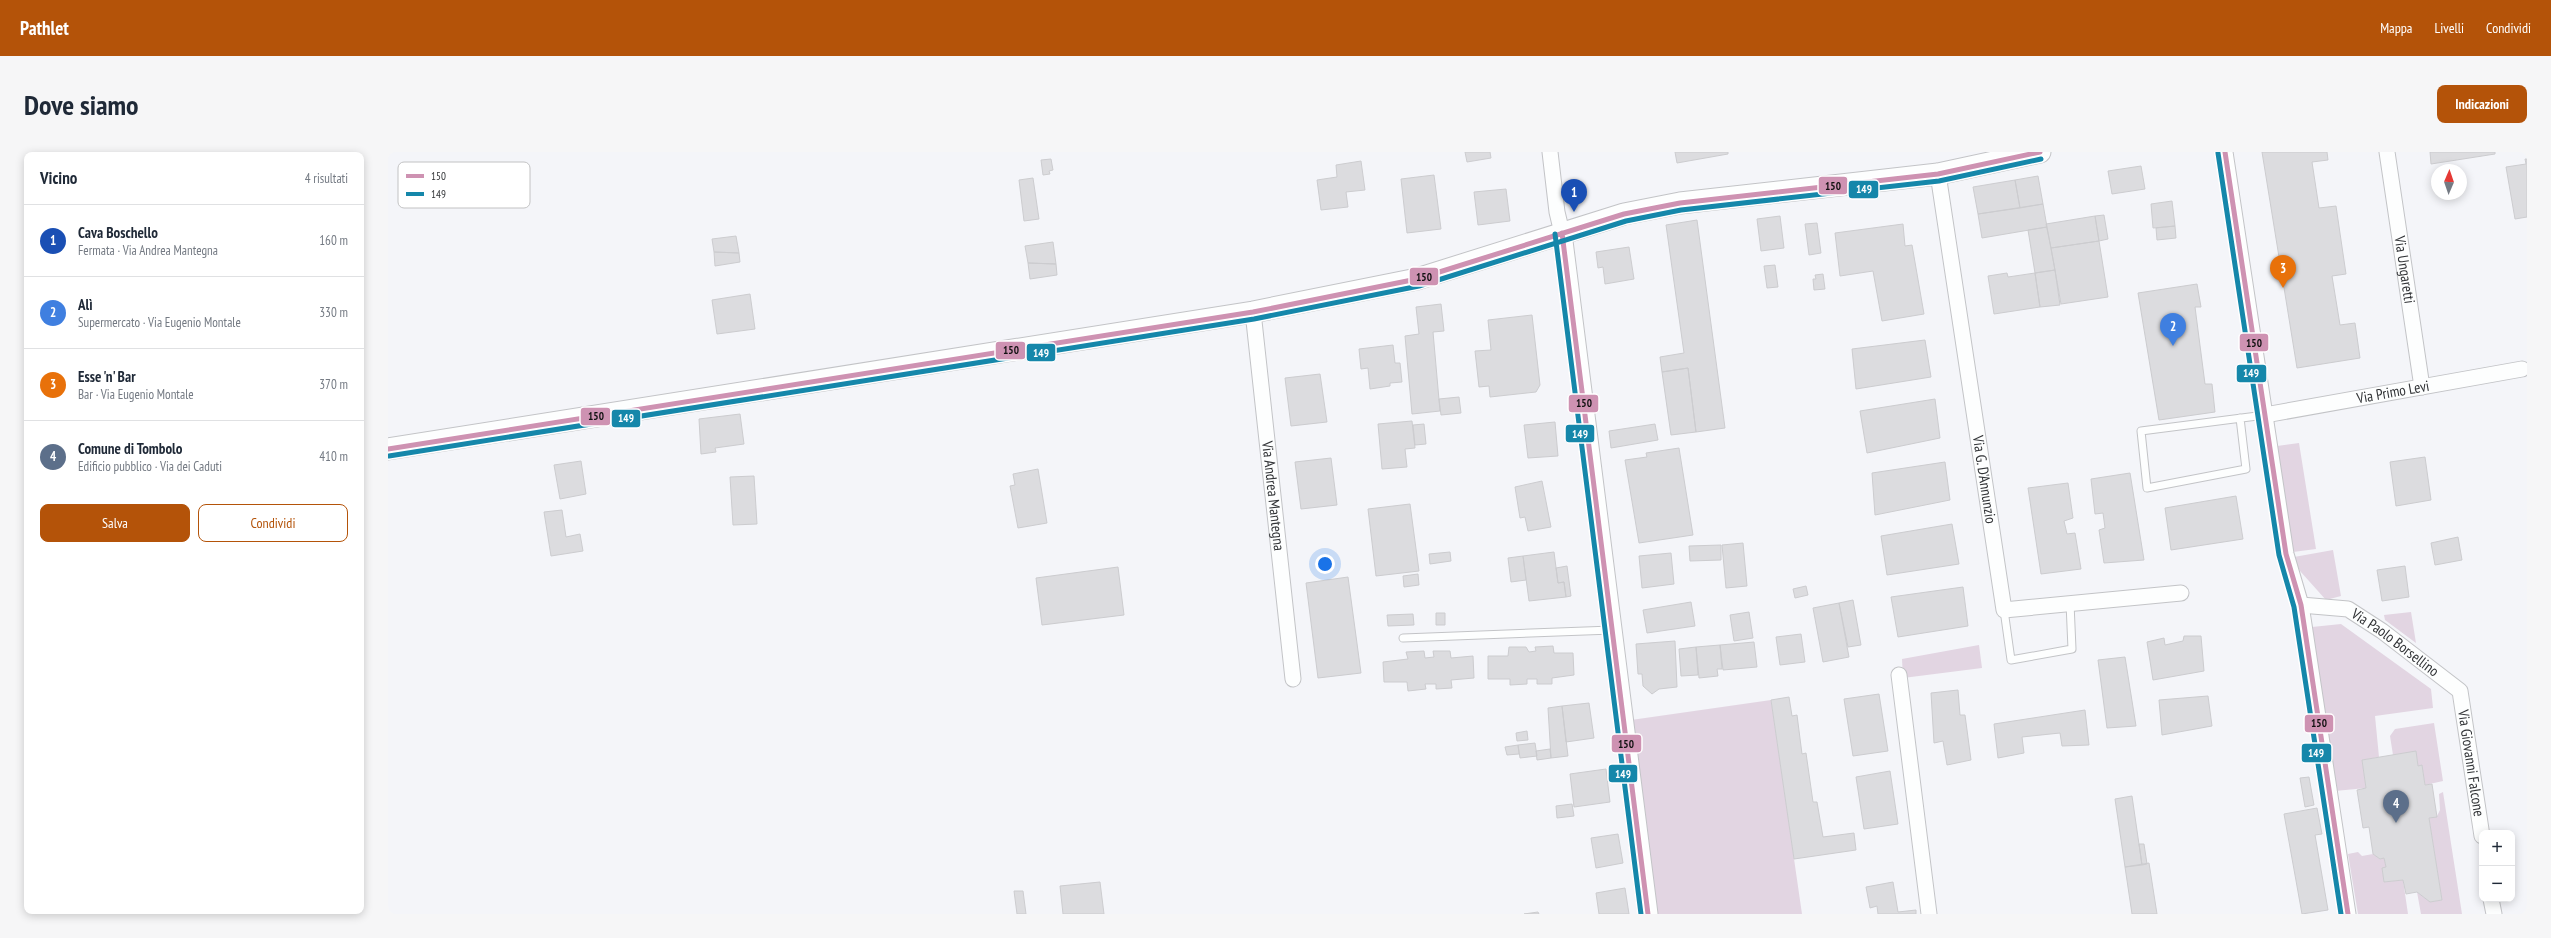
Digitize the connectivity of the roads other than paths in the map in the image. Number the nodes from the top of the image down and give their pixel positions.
1 (1550, 152) edge
2 (2040, 152) edge
3 (2225, 152) edge
4 (2387, 152) edge
5 (1938, 174) junction
6 (1562, 233) junction
7 (1253, 312) junction
8 (2522, 369) dead end
9 (2422, 387) junction
10 (2265, 415) junction
11 (2240, 418) junction
12 (388, 449) edge
13 (2181, 593) dead end
14 (2070, 603) junction
15 (2301, 605) junction
16 (2004, 610) junction
17 (1612, 630) junction
18 (1403, 638) dead end
19 (1899, 675) dead end
20 (1292, 679) dead end
21 (2460, 691) joint
22 (2481, 830) edge
23 (2492, 902) edge
24 (1648, 914) edge
25 (1929, 914) edge
26 (2348, 914) edge
27 (2494, 914) edge

1 - 6 street
2 - 5 main road
3 - 10 street
4 - 9 street, Via Ungaretti
5 - 6 main road
5 - 16 street, Via G. D'Annunzio
6 - 7 main road
6 - 17 street
7 - 12 main road
7 - 20 street, Via Andrea Mantegna
8 - 9 street, Via Primo Levi
9 - 10 street, Via Primo Levi
10 - 11 lane
10 - 15 street
11 - 11 lane
13 - 14 street
14 - 16 street
14 - 16 lane
15 - 21 street, Via Paolo Borsellino
15 - 26 street
17 - 18 lane
17 - 24 street
19 - 25 street
21 - 22 street, Via Giovanni Falcone
23 - 27 street

